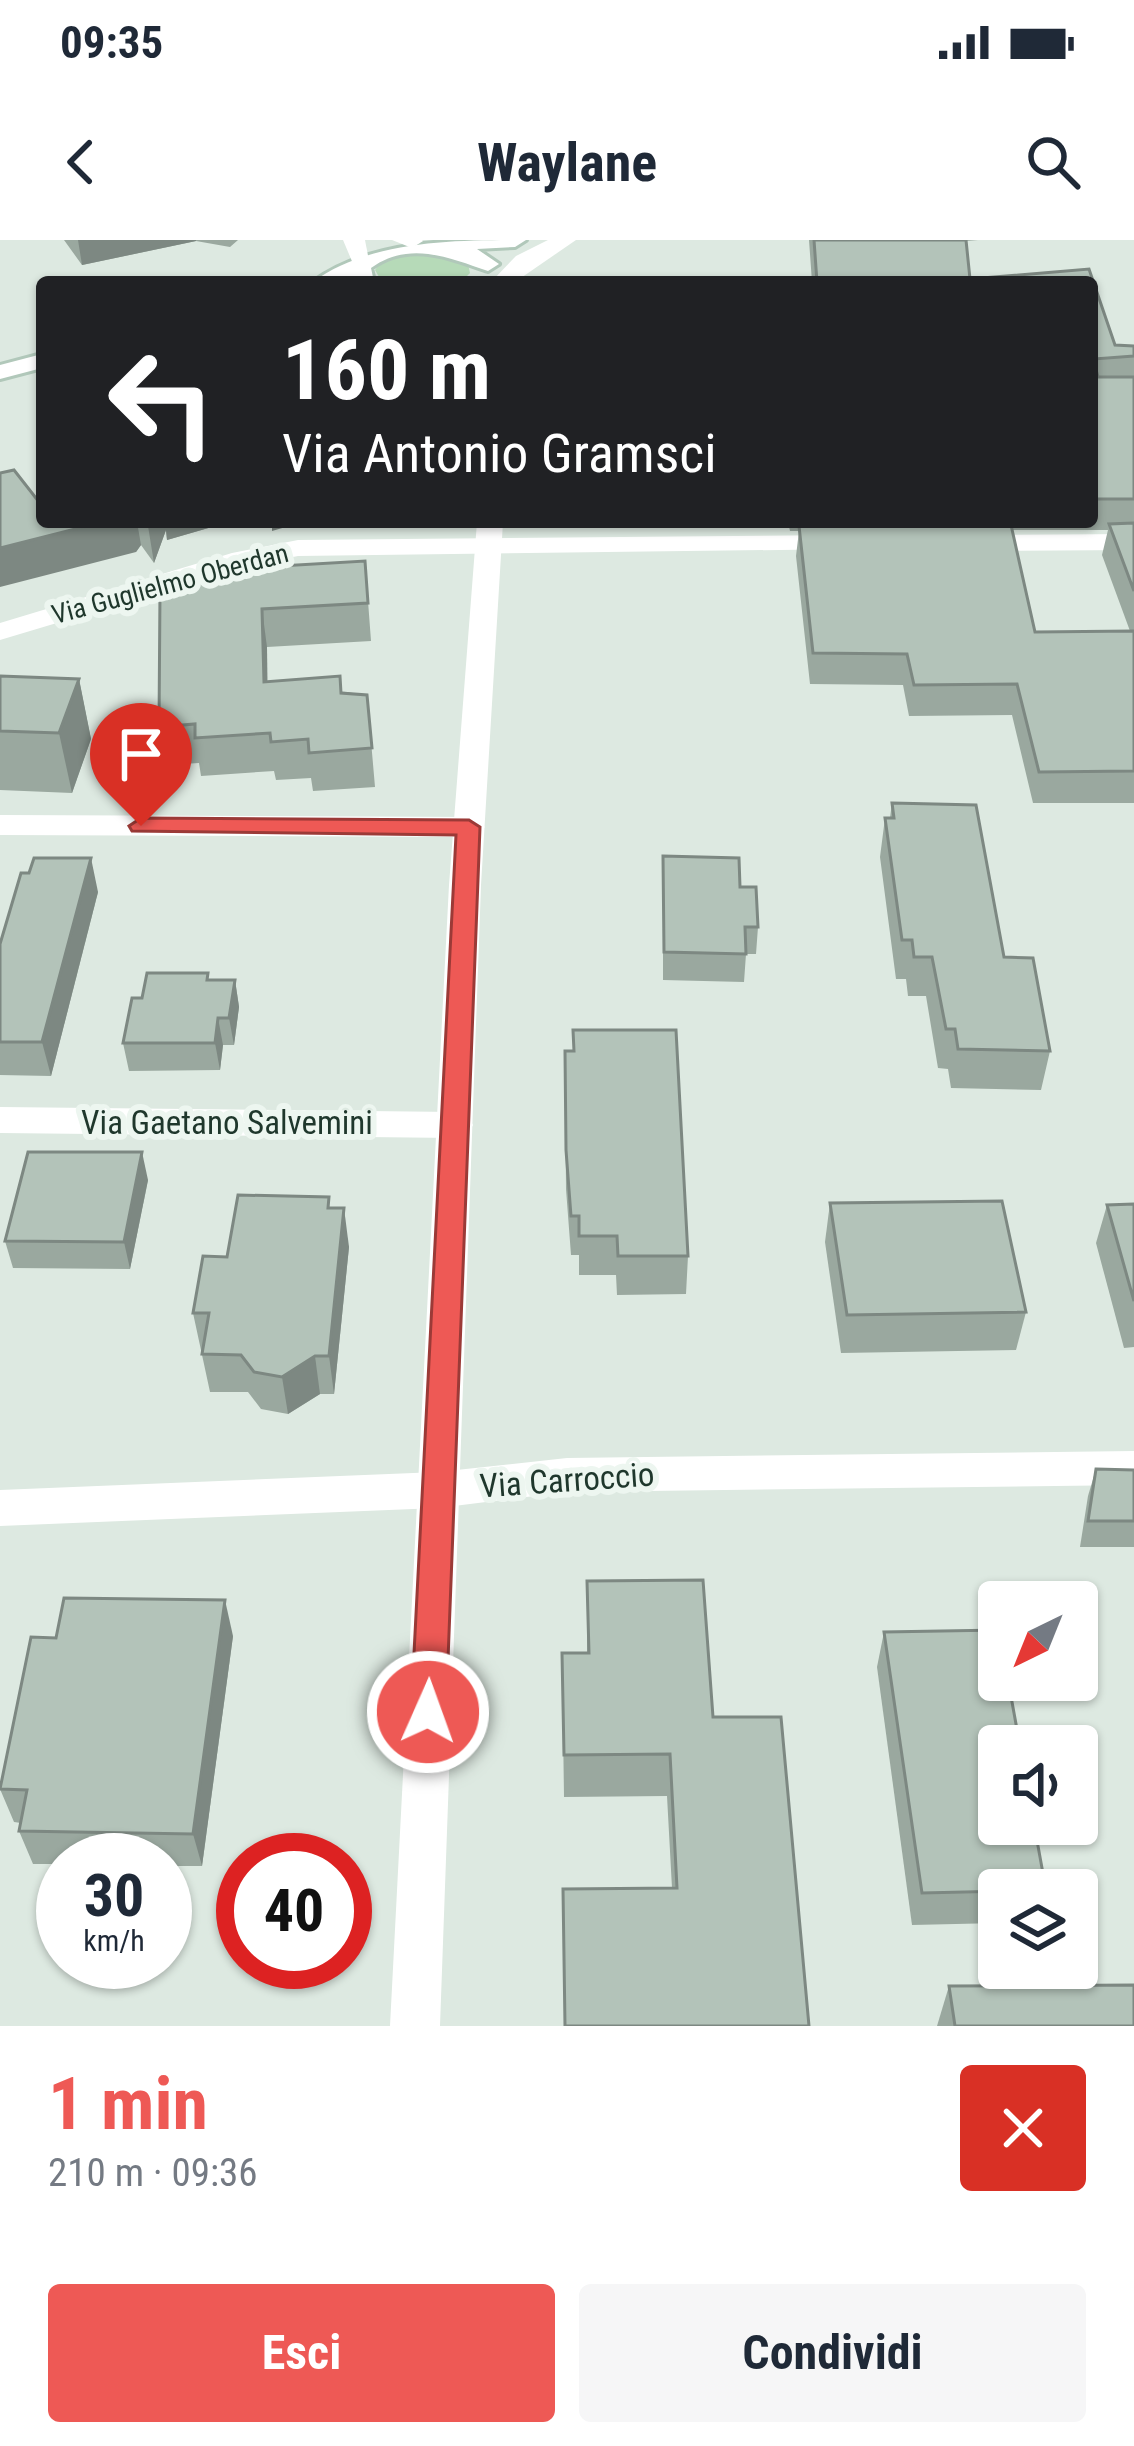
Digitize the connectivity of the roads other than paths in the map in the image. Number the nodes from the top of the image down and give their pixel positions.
1 (403, 240) edge
2 (515, 240) edge
3 (538, 240) edge
4 (566, 240) edge
5 (412, 241) edge
6 (456, 244) junction
7 (359, 262) edge
8 (489, 276) edge
9 (491, 276) edge
10 (492, 276) edge
11 (36, 363) edge
12 (0, 372) edge
13 (489, 534) edge
14 (1134, 542) edge
15 (861, 543) edge
16 (952, 543) edge
17 (0, 632) edge
18 (0, 825) edge
19 (469, 827) junction
20 (0, 1120) edge
21 (455, 1125) junction
22 (1134, 1468) edge
23 (438, 1490) junction
24 (0, 1508) edge
25 (415, 2026) edge

1 - 5 street
2 - 6 street
3 - 9 street
4 - 10 street
5 - 6 street
5 - 7 street
6 - 8 street
11 - 12 street
13 - 15 street, Via Guglielmo Oberdan
13 - 17 street, Via Guglielmo Oberdan
13 - 19 street
14 - 16 street
18 - 19 street
19 - 21 street
20 - 21 street, Via Gaetano Salvemini
21 - 23 street
22 - 23 street, Via Carroccio
23 - 24 street, Via Carroccio
23 - 25 street

